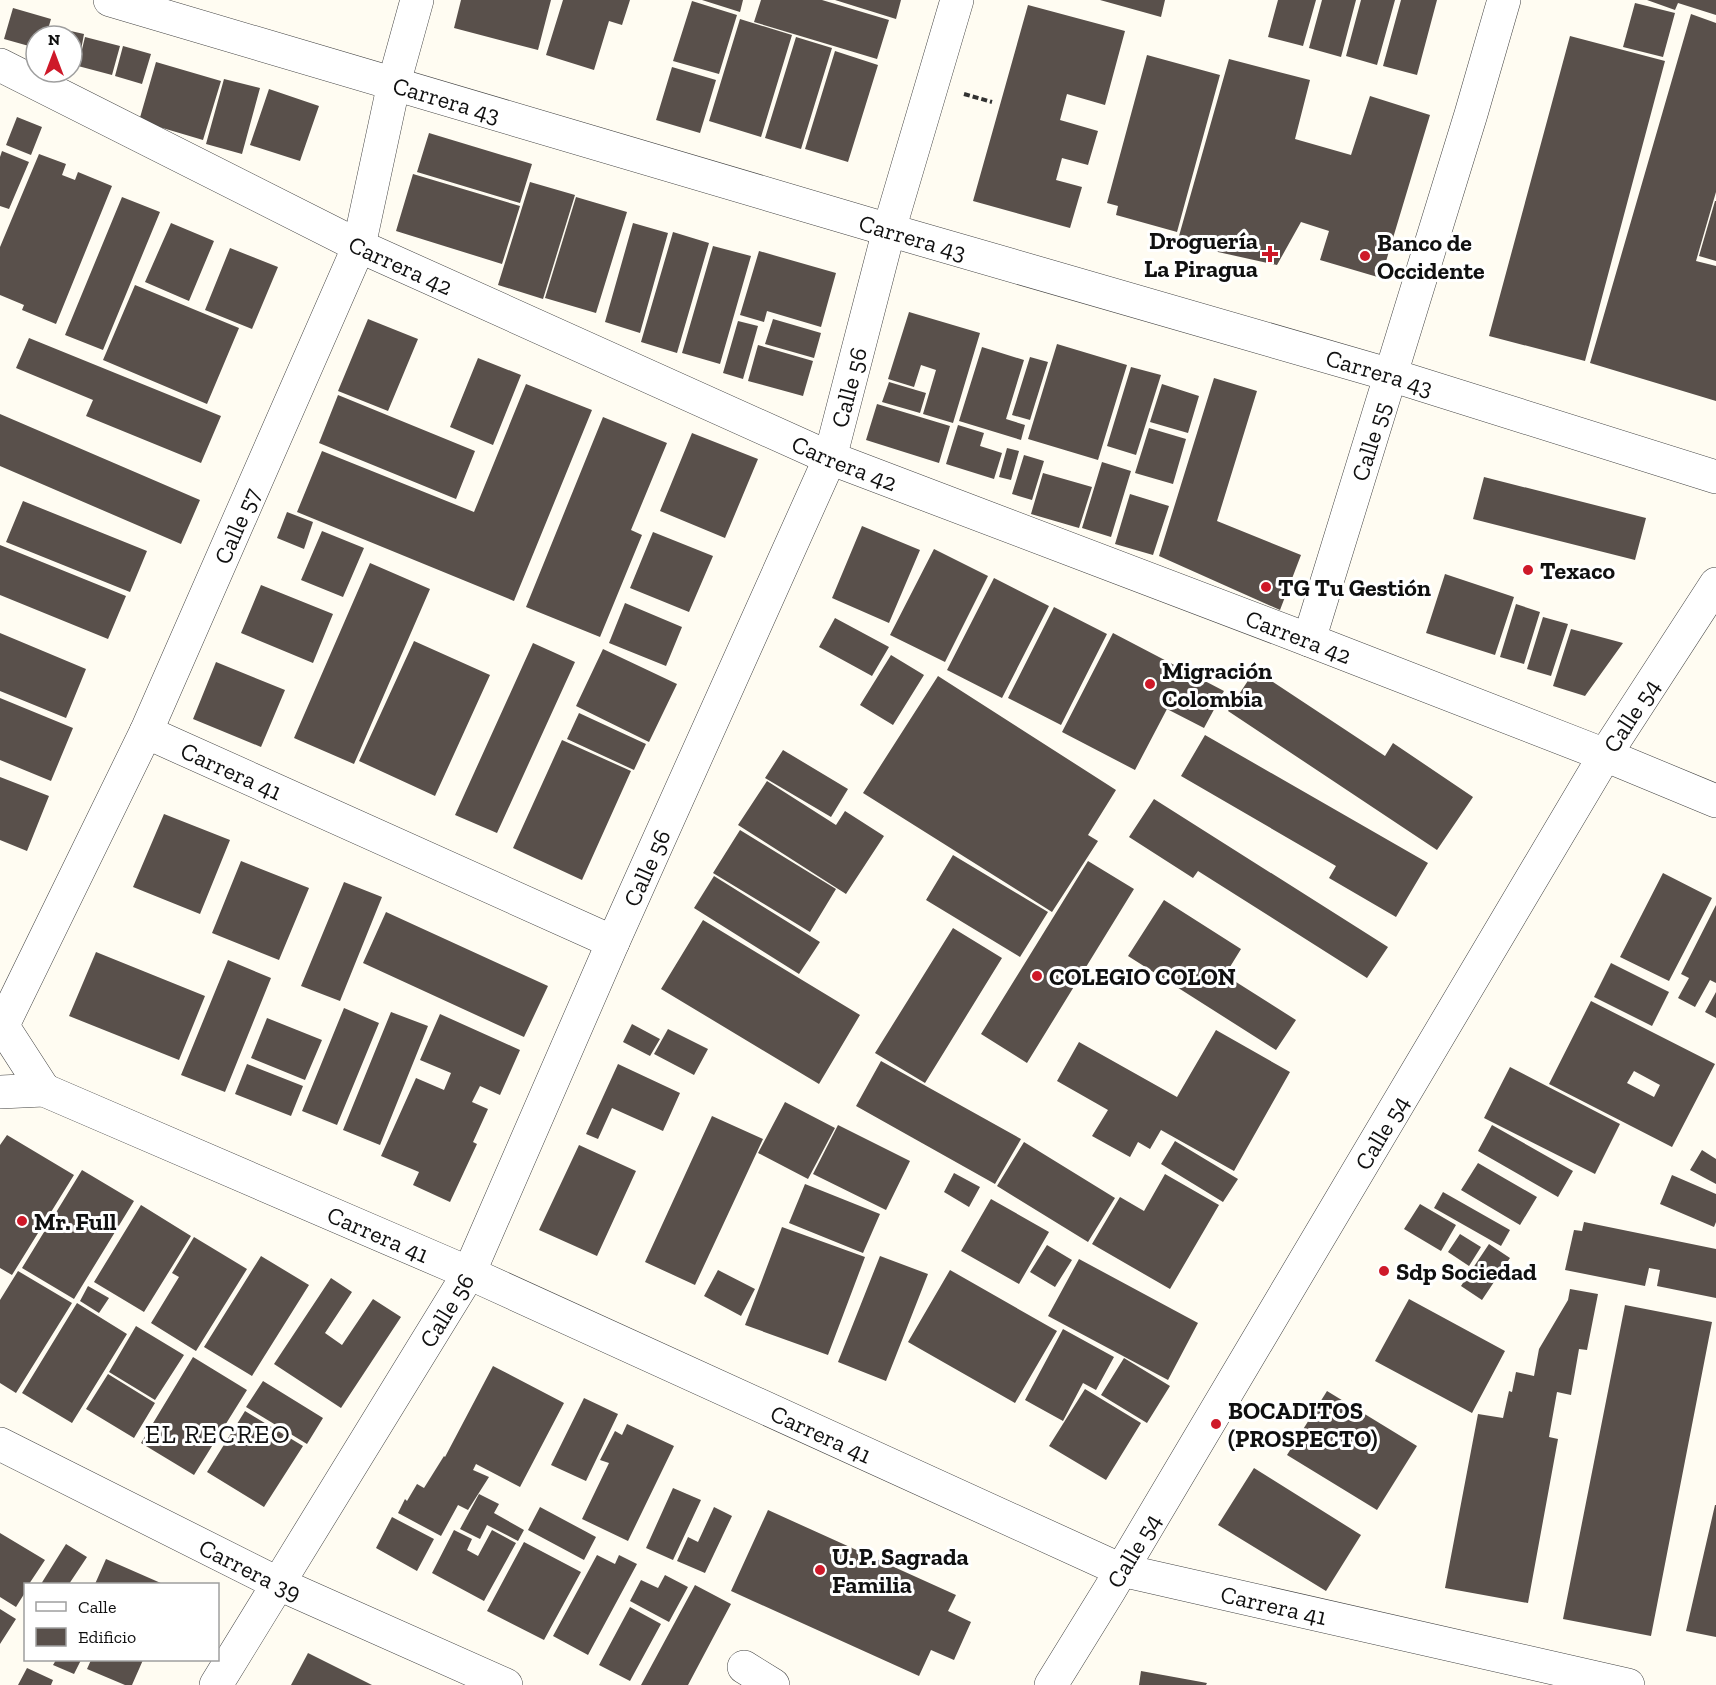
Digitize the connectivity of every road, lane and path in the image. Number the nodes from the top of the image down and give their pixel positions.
1 (110, 0) edge
2 (417, 0) edge
3 (957, 0) edge
4 (1504, 0) edge
5 (0, 65) edge
6 (394, 83) junction
7 (889, 230) junction
8 (359, 246) junction
9 (1391, 375) junction
10 (830, 458) junction
11 (1716, 477) edge
12 (1716, 584) edge
13 (1310, 640) junction
14 (147, 732) junction
15 (1605, 754) junction
16 (1716, 801) edge
17 (614, 942) junction
18 (1, 1026) edge
19 (44, 1090) junction
20 (0, 1092) edge
21 (469, 1273) junction
22 (0, 1444) edge
23 (1121, 1570) junction
24 (279, 1584) junction
25 (744, 1667) dead end
26 (216, 1685) edge
27 (506, 1685) edge
28 (773, 1685) edge
29 (1051, 1685) edge
30 (1628, 1685) edge

1 - 6 street, Carrera 43
2 - 6 street, Calle 57
3 - 7 street, Calle 56
4 - 9 street, Calle 55
5 - 8 street, Carrera 42
6 - 7 street, Carrera 43
6 - 8 street, Calle 57
7 - 9 street, Carrera 43
7 - 10 street, Calle 56
8 - 10 street, Carrera 42
8 - 14 street, Calle 57
9 - 11 street, Carrera 43
9 - 13 street, Calle 55
10 - 13 street, Carrera 42
10 - 17 street, Calle 56
12 - 15 street, Calle 54
13 - 15 street, Carrera 42
14 - 17 street, Carrera 41
14 - 18 street, Calle 57
15 - 16 street, Carrera 42
15 - 23 street, Calle 54
17 - 21 street, Calle 56
18 - 19 street
19 - 20 street, Carrera 41
19 - 21 street, Carrera 41
21 - 23 street, Carrera 41
21 - 24 street, Calle 56
22 - 24 street, Carrera 39
23 - 29 street, Calle 54
23 - 30 street, Carrera 41
24 - 26 street, Calle 56
24 - 27 street, Carrera 39
25 - 28 street

